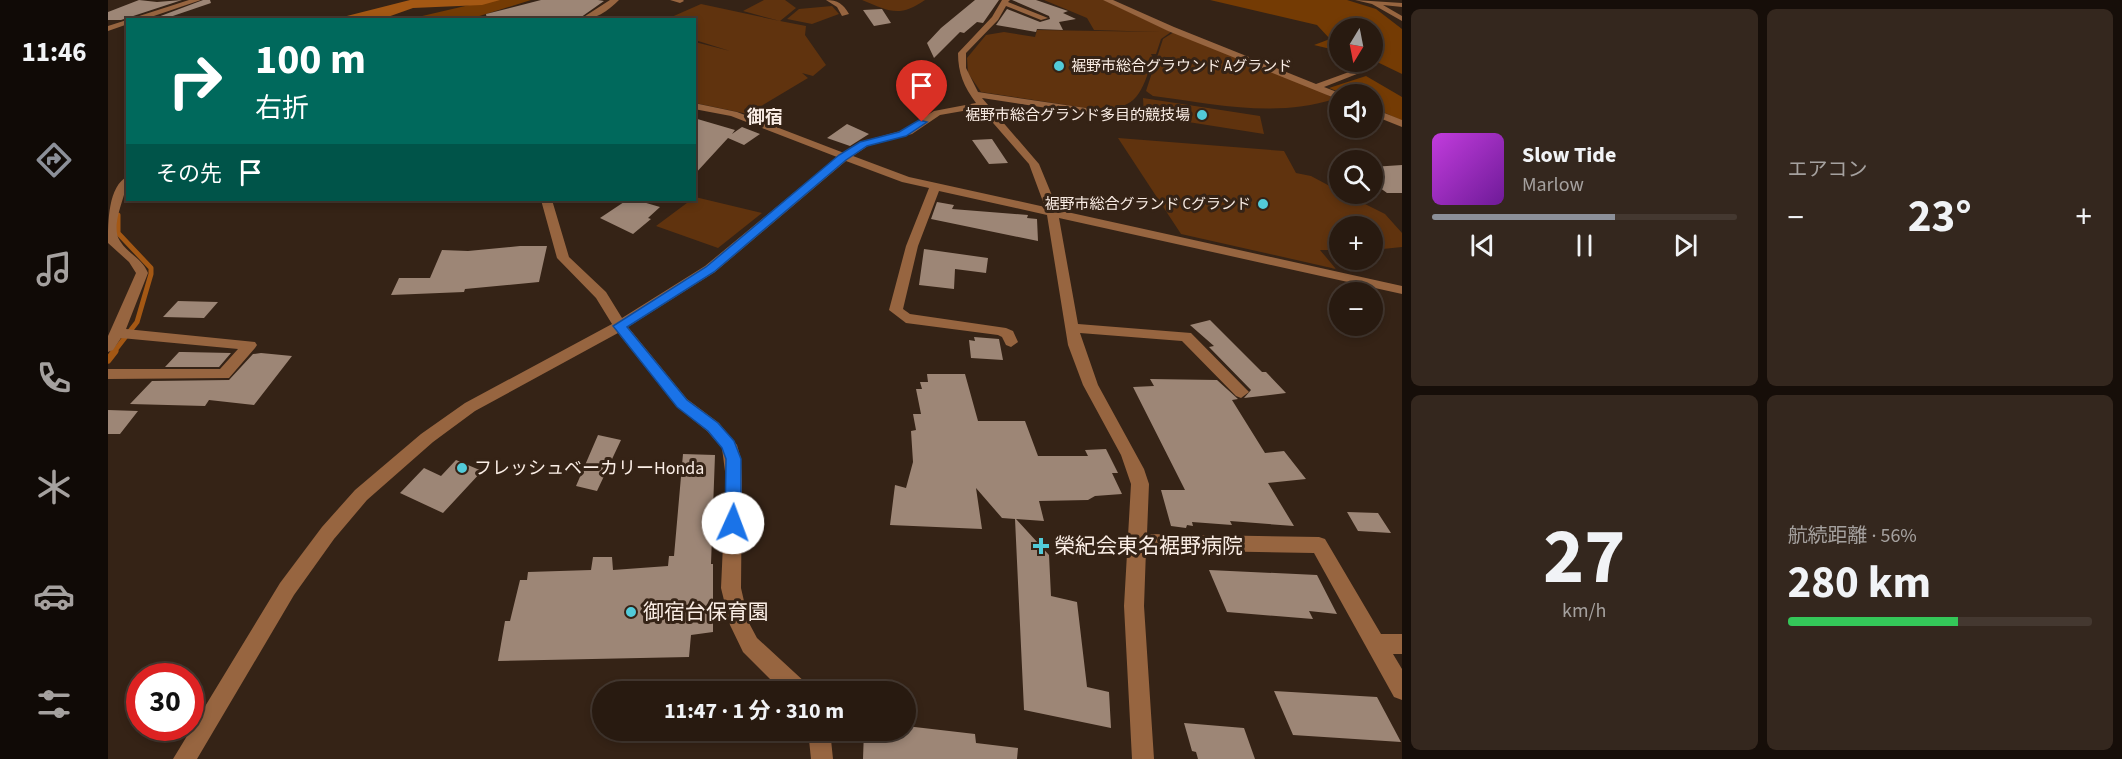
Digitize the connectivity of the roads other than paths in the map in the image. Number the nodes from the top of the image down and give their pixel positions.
1 (197, 0) edge
2 (615, 0) edge
3 (830, 0) edge
4 (1108, 0) edge
5 (1359, 0) edge
6 (1373, 1) edge
7 (1005, 2) edge
8 (1402, 5) edge
9 (845, 14) dead end
10 (138, 18) edge
11 (587, 18) edge
12 (1044, 18) dead end
13 (1402, 19) edge
14 (126, 22) edge
15 (108, 29) edge
16 (1358, 72) edge
17 (1317, 87) junction
18 (1329, 92) edge
19 (975, 94) junction
20 (984, 104) junction
21 (696, 106) edge
22 (1086, 111) dead end
23 (1383, 116) edge
24 (1402, 124) edge
25 (843, 158) junction
26 (121, 180) edge
27 (935, 186) junction
28 (546, 201) edge
29 (1054, 214) junction
30 (1402, 290) edge
31 (620, 326) junction
32 (1072, 327) junction
33 (125, 333) junction
34 (1011, 342) dead end
35 (108, 347) edge
36 (108, 374) edge
37 (1241, 392) dead end
38 (1139, 542) junction
39 (1378, 644) junction
40 (1402, 645) edge
41 (788, 681) edge
42 (1402, 689) edge
43 (820, 741) edge
44 (184, 759) edge
45 (822, 759) edge
46 (1143, 759) edge

1 - 10 street
2 - 11 street
3 - 9 street
4 - 17 street
5 - 6 street
6 - 8 street
6 - 13 street
7 - 12 street
7 - 19 street
14 - 15 street
16 - 17 street
17 - 18 street
19 - 20 street
19 - 22 street
20 - 25 street
20 - 29 street
21 - 25 street
23 - 24 street
25 - 27 street
25 - 31 street
26 - 33 street
27 - 29 street
27 - 34 street
28 - 31 street
29 - 30 street
29 - 32 street
31 - 41 street
31 - 44 street
32 - 37 street
32 - 38 street
33 - 35 street
33 - 36 street
38 - 39 street
38 - 46 street
39 - 40 street
39 - 42 street
43 - 45 street

